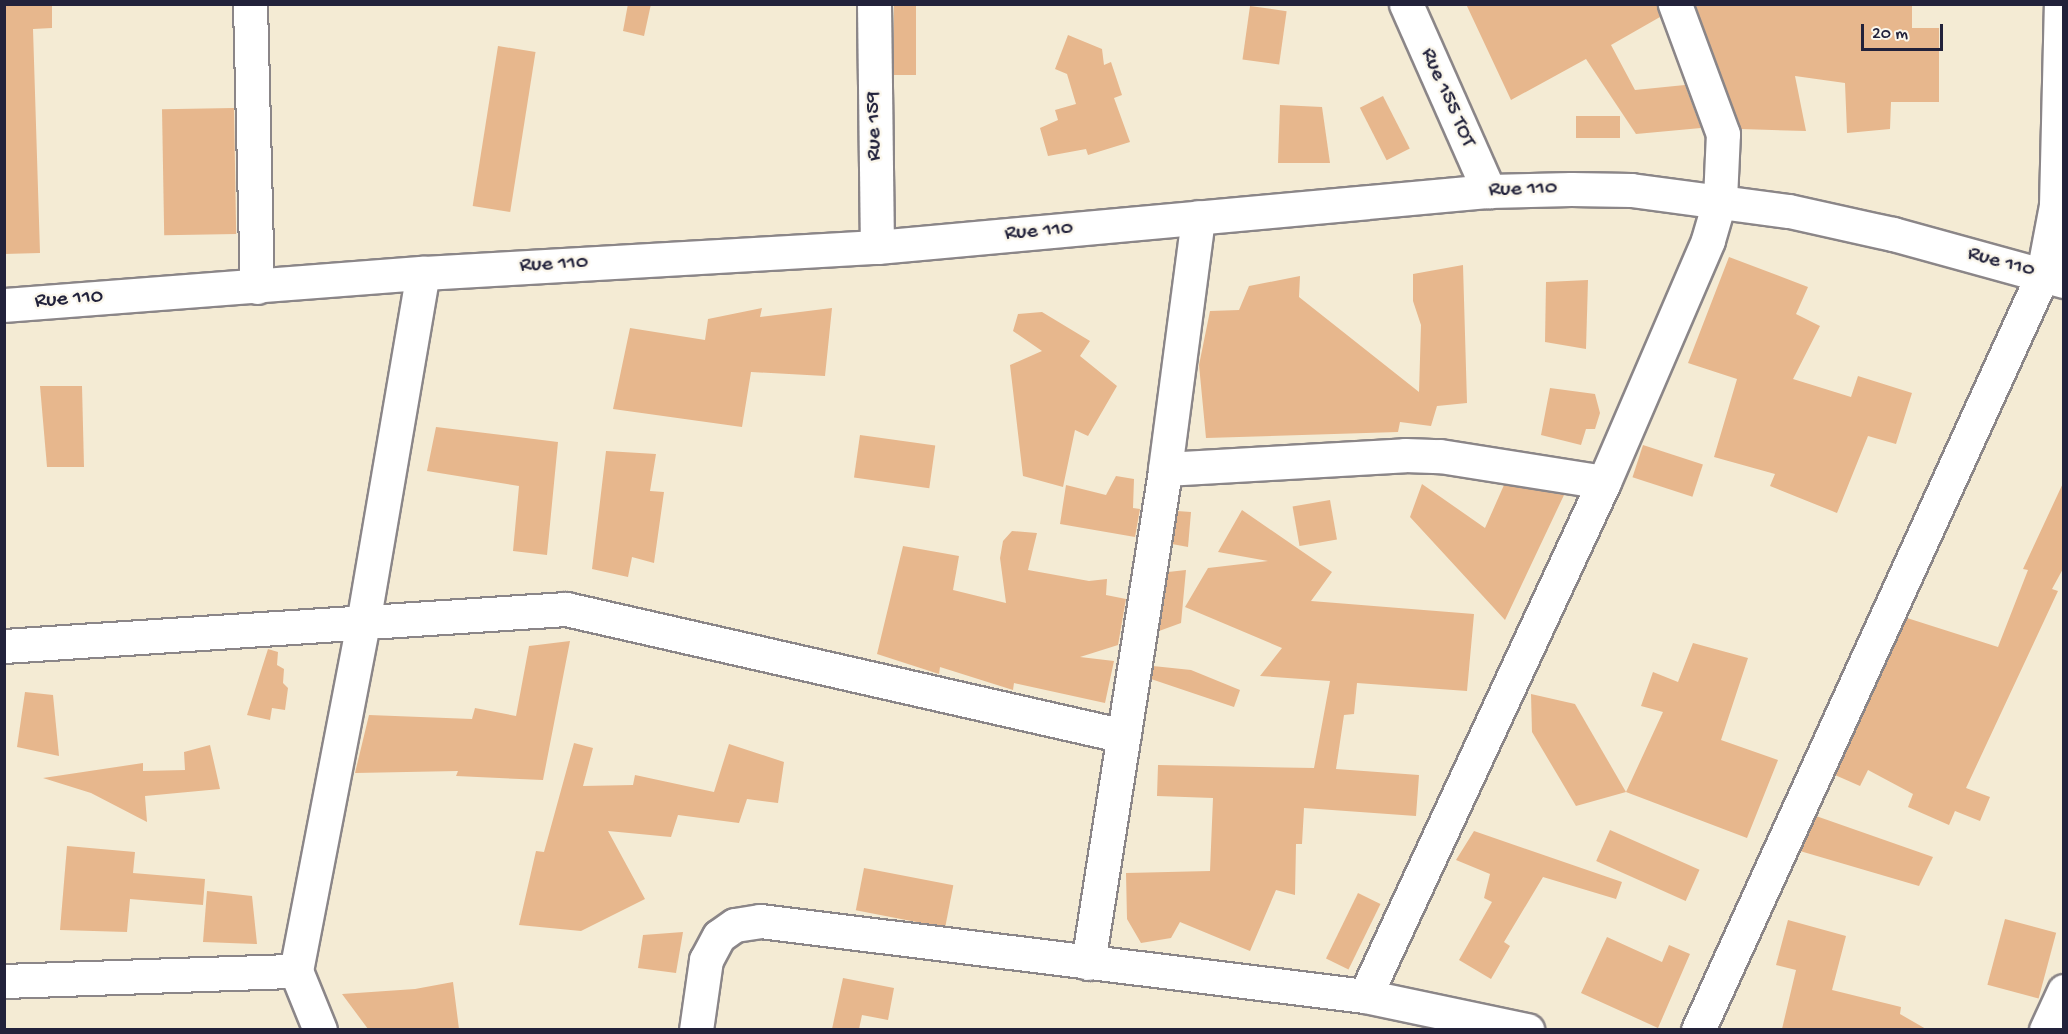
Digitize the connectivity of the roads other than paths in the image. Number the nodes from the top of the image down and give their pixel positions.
1 (250, 4) edge
2 (874, 4) edge
3 (1406, 4) edge
4 (1675, 4) edge
5 (2062, 25) edge
6 (1488, 191) junction
7 (1720, 199) junction
8 (1198, 217) junction
9 (877, 247) junction
10 (423, 273) junction
11 (2053, 278) edge
12 (257, 287) junction
13 (4, 305) edge
14 (1165, 469) junction
15 (1604, 482) junction
16 (363, 623) junction
17 (4, 646) edge
18 (1124, 736) junction
19 (1088, 963) junction
20 (296, 971) junction
21 (4, 981) edge
22 (2064, 991) edge
23 (1365, 996) junction
24 (320, 1029) edge
25 (696, 1029) edge
26 (1527, 1029) edge
27 (1698, 1029) edge
28 (2046, 1029) edge

1 - 12 street
2 - 9 street, Rue 159
3 - 6 street, Rue 155 TOT
4 - 7 street
5 - 11 street
6 - 7 street, Rue 110
6 - 8 street, Rue 110
7 - 11 street, Rue 110
7 - 15 street
8 - 9 street, Rue 110
8 - 14 street
9 - 10 street, Rue 110
10 - 12 street, Rue 110
10 - 16 street
11 - 27 street
12 - 13 street, Rue 110
14 - 15 street
14 - 18 street
15 - 23 street
16 - 17 street
16 - 18 street
16 - 20 street
18 - 19 street
19 - 23 street
19 - 25 street
20 - 21 street
20 - 24 street
22 - 28 street
23 - 26 street

